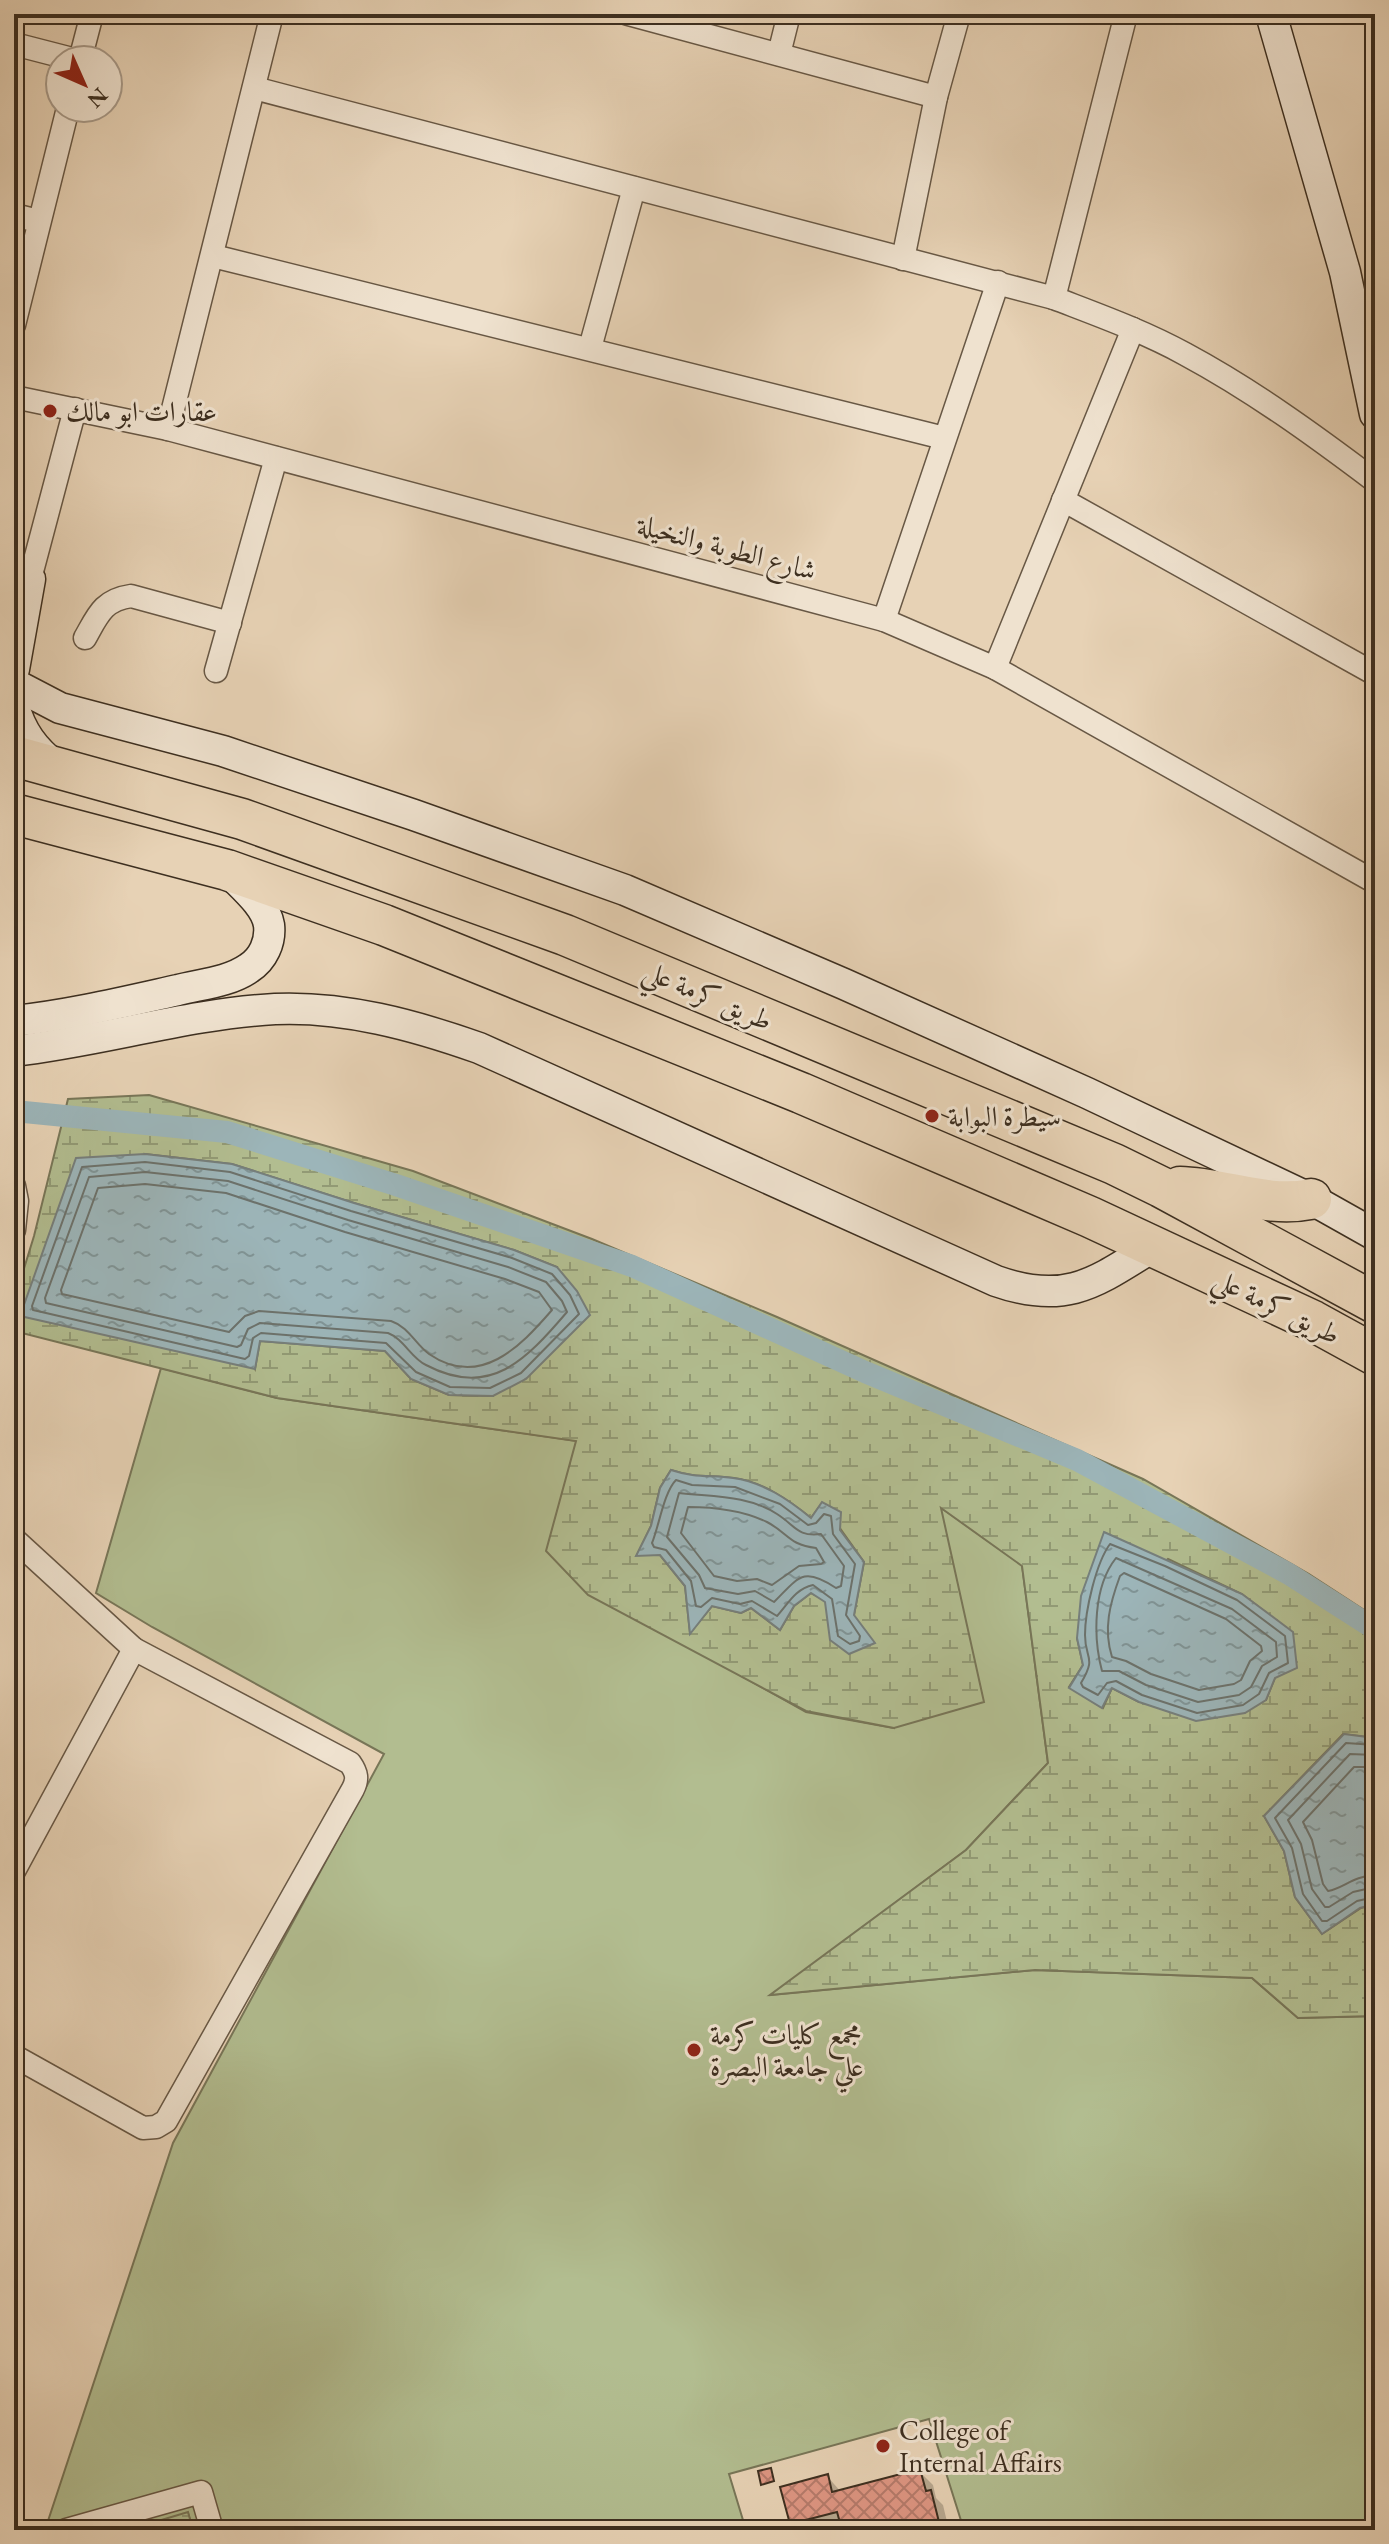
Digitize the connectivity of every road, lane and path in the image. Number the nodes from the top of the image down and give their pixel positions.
1 (92, 14) edge
2 (272, 14) edge
3 (628, 14) edge
4 (789, 14) edge
5 (959, 14) edge
6 (1126, 14) edge
7 (1271, 14) edge
8 (14, 44) edge
9 (83, 44) edge
10 (44, 52) edge
11 (779, 54) junction
12 (254, 88) junction
13 (936, 97) junction
14 (64, 124) edge
15 (634, 188) junction
16 (14, 215) edge
17 (38, 221) junction
18 (213, 256) junction
19 (903, 259) junction
20 (998, 282) junction
21 (1054, 298) junction
22 (14, 325) edge
23 (1133, 329) junction
24 (590, 348) junction
25 (14, 397) edge
26 (75, 409) junction
27 (1375, 414) edge
28 (168, 429) junction
29 (944, 438) junction
30 (276, 458) junction
31 (1375, 481) edge
32 (1063, 500) junction
33 (22, 577) edge
34 (884, 620) junction
35 (230, 623) junction
36 (85, 638) dead end
37 (995, 668) junction
38 (14, 669) edge
39 (216, 671) dead end
40 (1375, 674) edge
41 (14, 684) edge
42 (14, 706) edge
43 (14, 756) edge
44 (55, 766) junction
45 (14, 814) edge
46 (227, 870) junction
47 (1375, 882) edge
48 (655, 972) junction
49 (719, 1000) junction
50 (14, 1021) edge
51 (632, 1026) junction
52 (14, 1051) edge
53 (698, 1051) junction
54 (14, 1186) edge
55 (1161, 1187) junction
56 (1311, 1199) junction
57 (14, 1230) edge
58 (1375, 1235) edge
59 (1154, 1246) junction
60 (1375, 1303) edge
61 (1375, 1355) edge
62 (14, 1539) edge
63 (134, 1649) junction
64 (14, 1871) edge
65 (14, 2056) edge
66 (66, 2530) edge
67 (212, 2530) edge

1 - 9 street
2 - 12 street
3 - 11 street
4 - 11 street
5 - 13 street
6 - 21 street
7 - 27 main road
8 - 10 street
11 - 13 street
12 - 15 street
12 - 18 street
13 - 19 street
14 - 17 street
15 - 19 street
15 - 24 street
16 - 17 street
17 - 22 street
18 - 24 street
18 - 28 street
19 - 20 street
20 - 21 street
20 - 29 street
21 - 23 street
23 - 31 street
23 - 32 street
24 - 29 street
25 - 26 street, شارع الطوبة والنخيلة
26 - 28 street, شارع الطوبة والنخيلة
26 - 33 street
28 - 30 street, شارع الطوبة والنخيلة
29 - 34 street
30 - 34 street, شارع الطوبة والنخيلة
30 - 35 street
32 - 37 street
32 - 40 street
33 - 38 main road
34 - 37 street, شارع الطوبة والنخيلة
35 - 36 street
35 - 39 street
37 - 47 street, شارع الطوبة والنخيلة
41 - 56 main road
42 - 44 main road
43 - 44 highway, طريق كرمة علي
44 - 48 highway, طريق كرمة علي
45 - 46 highway, طريق كرمة علي
46 - 50 main road
46 - 51 highway, طريق كرمة علي
48 - 49 highway, طريق كرمة علي
48 - 51 highway
49 - 53 highway
49 - 55 highway, طريق كرمة علي
51 - 53 highway, طريق كرمة علي
52 - 59 main road
53 - 59 highway, طريق كرمة علي
54 - 57 street
55 - 56 highway
55 - 60 highway, طريق كرمة علي
56 - 58 main road
59 - 61 highway, طريق كرمة علي
62 - 63 street
63 - 64 street
63 - 65 street
66 - 67 street

